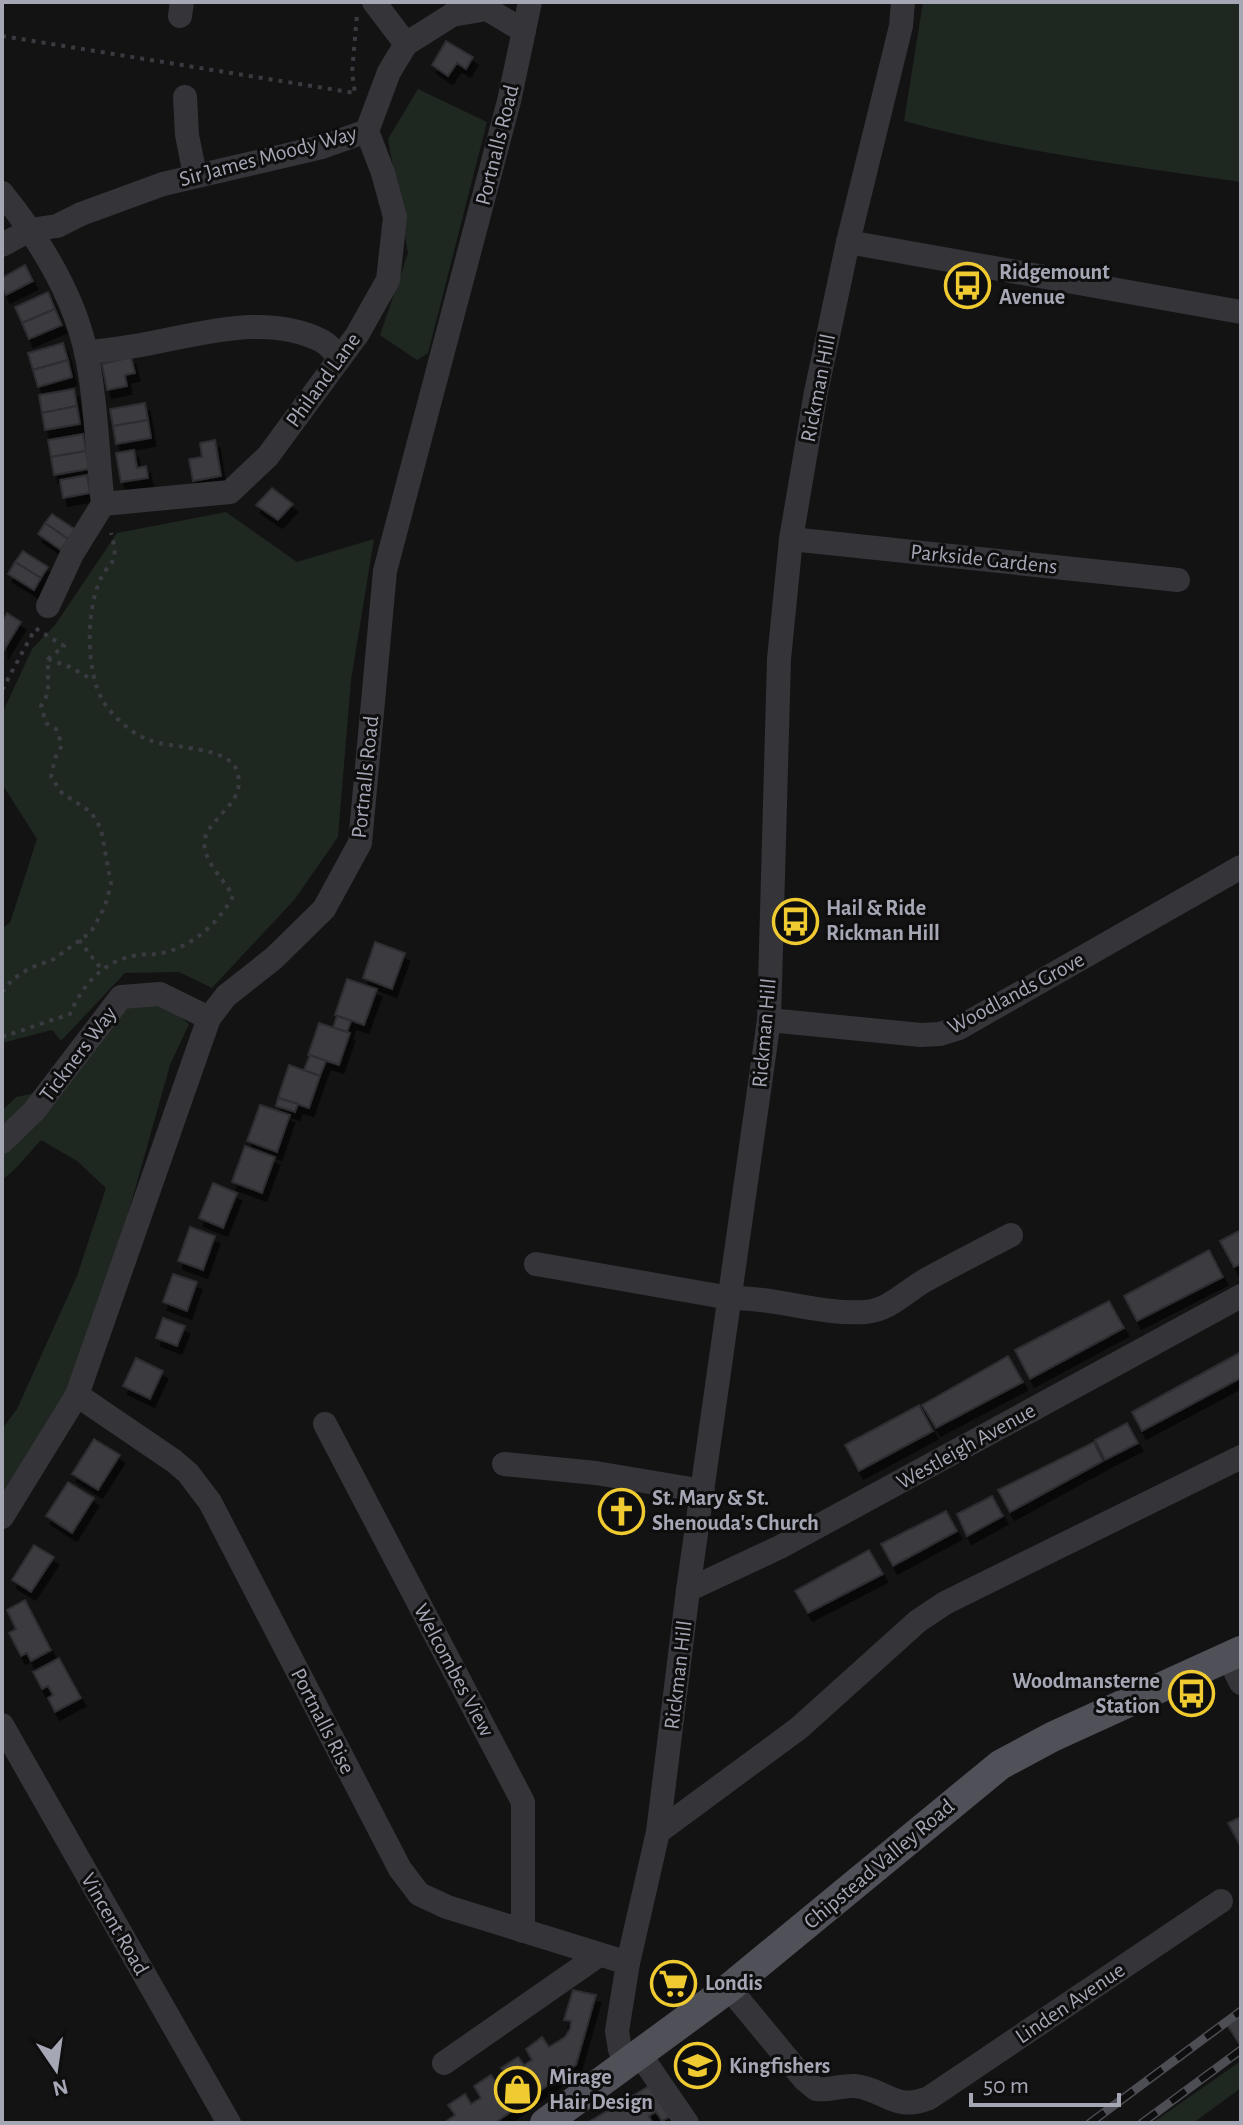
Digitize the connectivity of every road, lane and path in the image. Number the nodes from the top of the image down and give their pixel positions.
1 (530, 2) edge
2 (903, 2) edge
3 (366, 5) edge
4 (524, 31) junction
5 (2, 36) edge
6 (406, 44) junction
7 (185, 97) dead end
8 (367, 131) junction
9 (195, 175) junction
10 (2, 193) edge
11 (30, 230) junction
12 (848, 242) junction
13 (2, 245) edge
14 (1241, 312) edge
15 (86, 353) junction
16 (340, 358) junction
17 (103, 504) junction
18 (791, 539) junction
19 (1178, 580) dead end
20 (48, 606) joint
21 (35, 628) junction
22 (48, 659) junction
23 (94, 680) junction
24 (2, 690) edge
25 (1241, 867) edge
26 (78, 940) junction
27 (102, 970) junction
28 (2, 992) edge
29 (209, 1018) junction
30 (769, 1020) junction
31 (2, 1037) edge
32 (2, 1142) edge
33 (1011, 1235) dead end
34 (536, 1264) dead end
35 (1241, 1296) edge
36 (730, 1298) junction
37 (77, 1395) junction
38 (325, 1424) dead end
39 (1241, 1457) edge
40 (504, 1464) dead end
41 (703, 1491) junction
42 (2, 1517) edge
43 (688, 1590) junction
44 (1237, 1664) edge
45 (2, 1725) edge
46 (658, 1832) junction
47 (1221, 1901) dead end
48 (523, 1931) junction
49 (599, 1955) junction
50 (628, 1963) junction
51 (729, 1988) junction
52 (634, 2057) junction
53 (444, 2063) dead end
54 (229, 2123) edge
55 (545, 2123) edge
56 (687, 2123) edge

1 - 4 street, Portnalls Road
2 - 12 street, Rickman Hill
3 - 5 path
3 - 6 street
4 - 6 street, Sir James Moody Way
4 - 29 street, Portnalls Road
6 - 8 street, Sir James Moody Way
7 - 9 street
8 - 9 street, Sir James Moody Way
8 - 16 street, Philand Lane
9 - 11 street, Sir James Moody Way
10 - 11 street
11 - 13 street, Sir James Moody Way
11 - 15 street
12 - 14 street
12 - 18 street, Rickman Hill
15 - 16 street
15 - 17 street
16 - 17 street, Philand Lane
17 - 20 street
17 - 23 path
18 - 19 street, Parkside Gardens
18 - 30 street, Rickman Hill
20 - 21 path
21 - 22 path
21 - 24 path
22 - 23 path
22 - 26 path
23 - 27 path
25 - 30 street, Woodlands Grove
26 - 27 path
26 - 28 path
27 - 31 path
29 - 32 street, Tickners Way
29 - 37 street, Portnalls Road
30 - 36 street, Rickman Hill
33 - 36 street
34 - 36 street
35 - 43 street, Westleigh Avenue
36 - 41 street, Rickman Hill
37 - 42 street, Portnalls Road
37 - 48 street, Portnalls Rise
38 - 48 street, Welcombes View
39 - 46 street
40 - 41 street
41 - 43 street, Rickman Hill
43 - 46 street, Rickman Hill
44 - 51 main road, Chipstead Valley Road
45 - 54 street, Vincent Road
46 - 50 street, Rickman Hill
47 - 51 street, Linden Avenue
48 - 49 street, Portnalls Rise
49 - 50 street, Portnalls Rise
49 - 53 street
50 - 52 street, Rickman Hill
51 - 52 main road, Chipstead Valley Road
52 - 55 main road, Chipstead Valley Road
52 - 56 street, Rickman Hill

